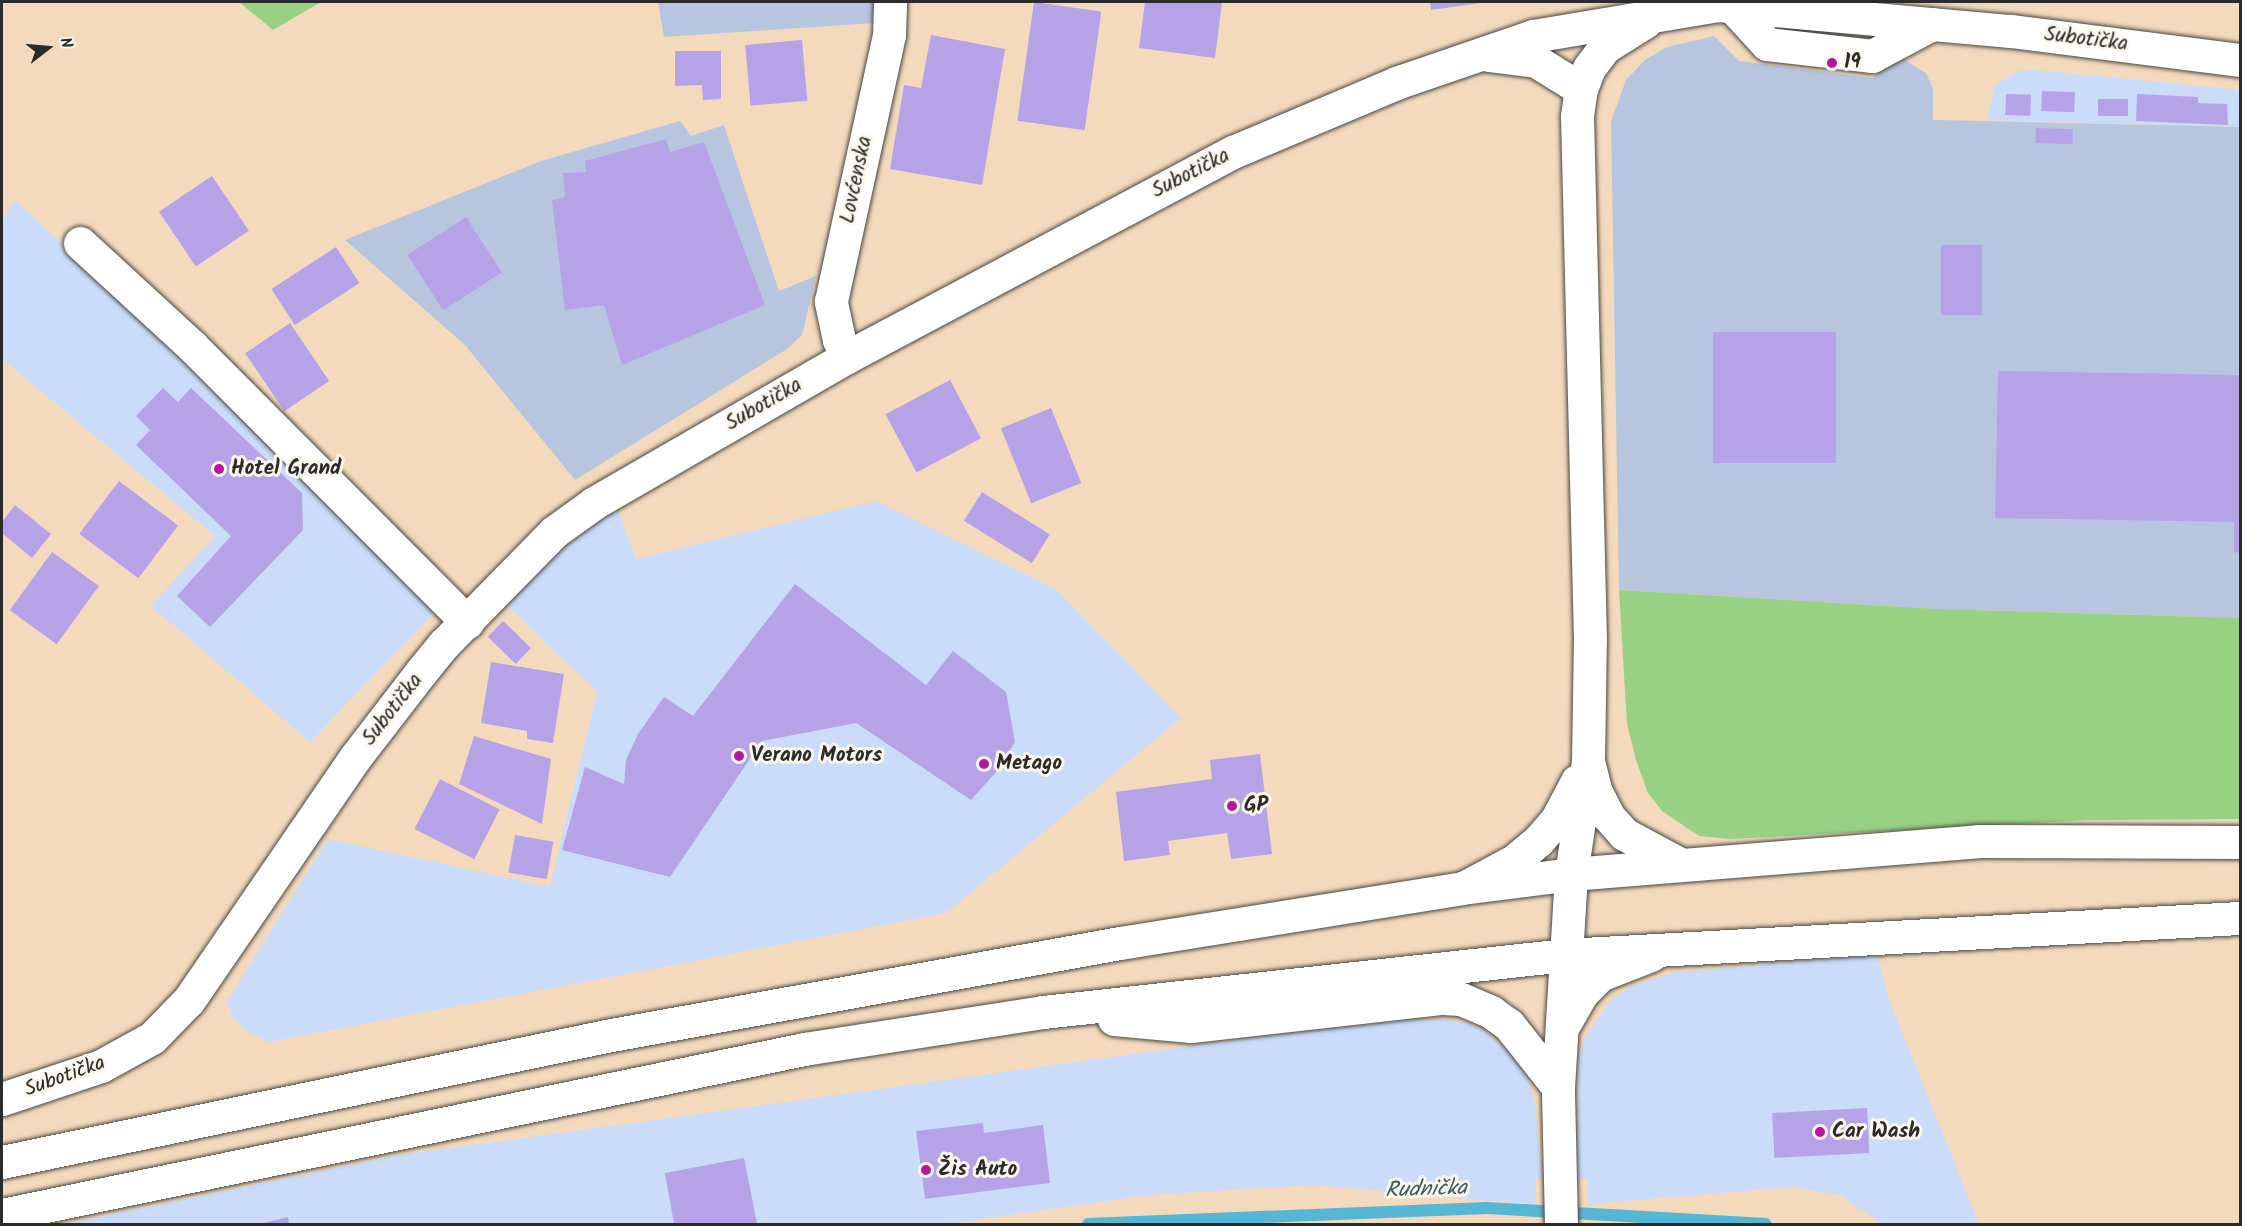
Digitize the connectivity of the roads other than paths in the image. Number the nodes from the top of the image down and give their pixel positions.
1 (890, 2) edge
2 (1723, 4) edge
3 (1660, 15) junction
4 (1474, 54) junction
5 (2241, 60) edge
6 (1581, 89) junction
7 (80, 243) dead end
8 (847, 357) junction
9 (467, 622) junction
10 (1588, 761) junction
11 (2241, 842) edge
12 (1684, 865) junction
13 (1571, 874) junction
14 (1462, 888) junction
15 (2241, 918) edge
16 (1683, 947) junction
17 (1564, 955) junction
18 (1043, 1012) junction
19 (1561, 1031) junction
20 (1558, 1087) junction
21 (2, 1100) edge
22 (2, 1162) edge
23 (2, 1215) edge
24 (1560, 1224) edge

1 - 8 street, Lovćenska
2 - 3 street, Subotička
2 - 5 street, Subotička
3 - 4 street, Subotička
3 - 6 street
4 - 6 street
4 - 8 street, Subotička
6 - 10 street
7 - 9 street
8 - 9 street, Subotička
9 - 21 street, Subotička
10 - 12 street
10 - 13 street
10 - 14 street
11 - 12 street
12 - 13 street
13 - 14 street
13 - 17 street
14 - 22 street
15 - 16 street
16 - 17 street
16 - 19 street
17 - 18 street
17 - 19 street
18 - 20 street
18 - 23 street
19 - 20 street
20 - 24 street

